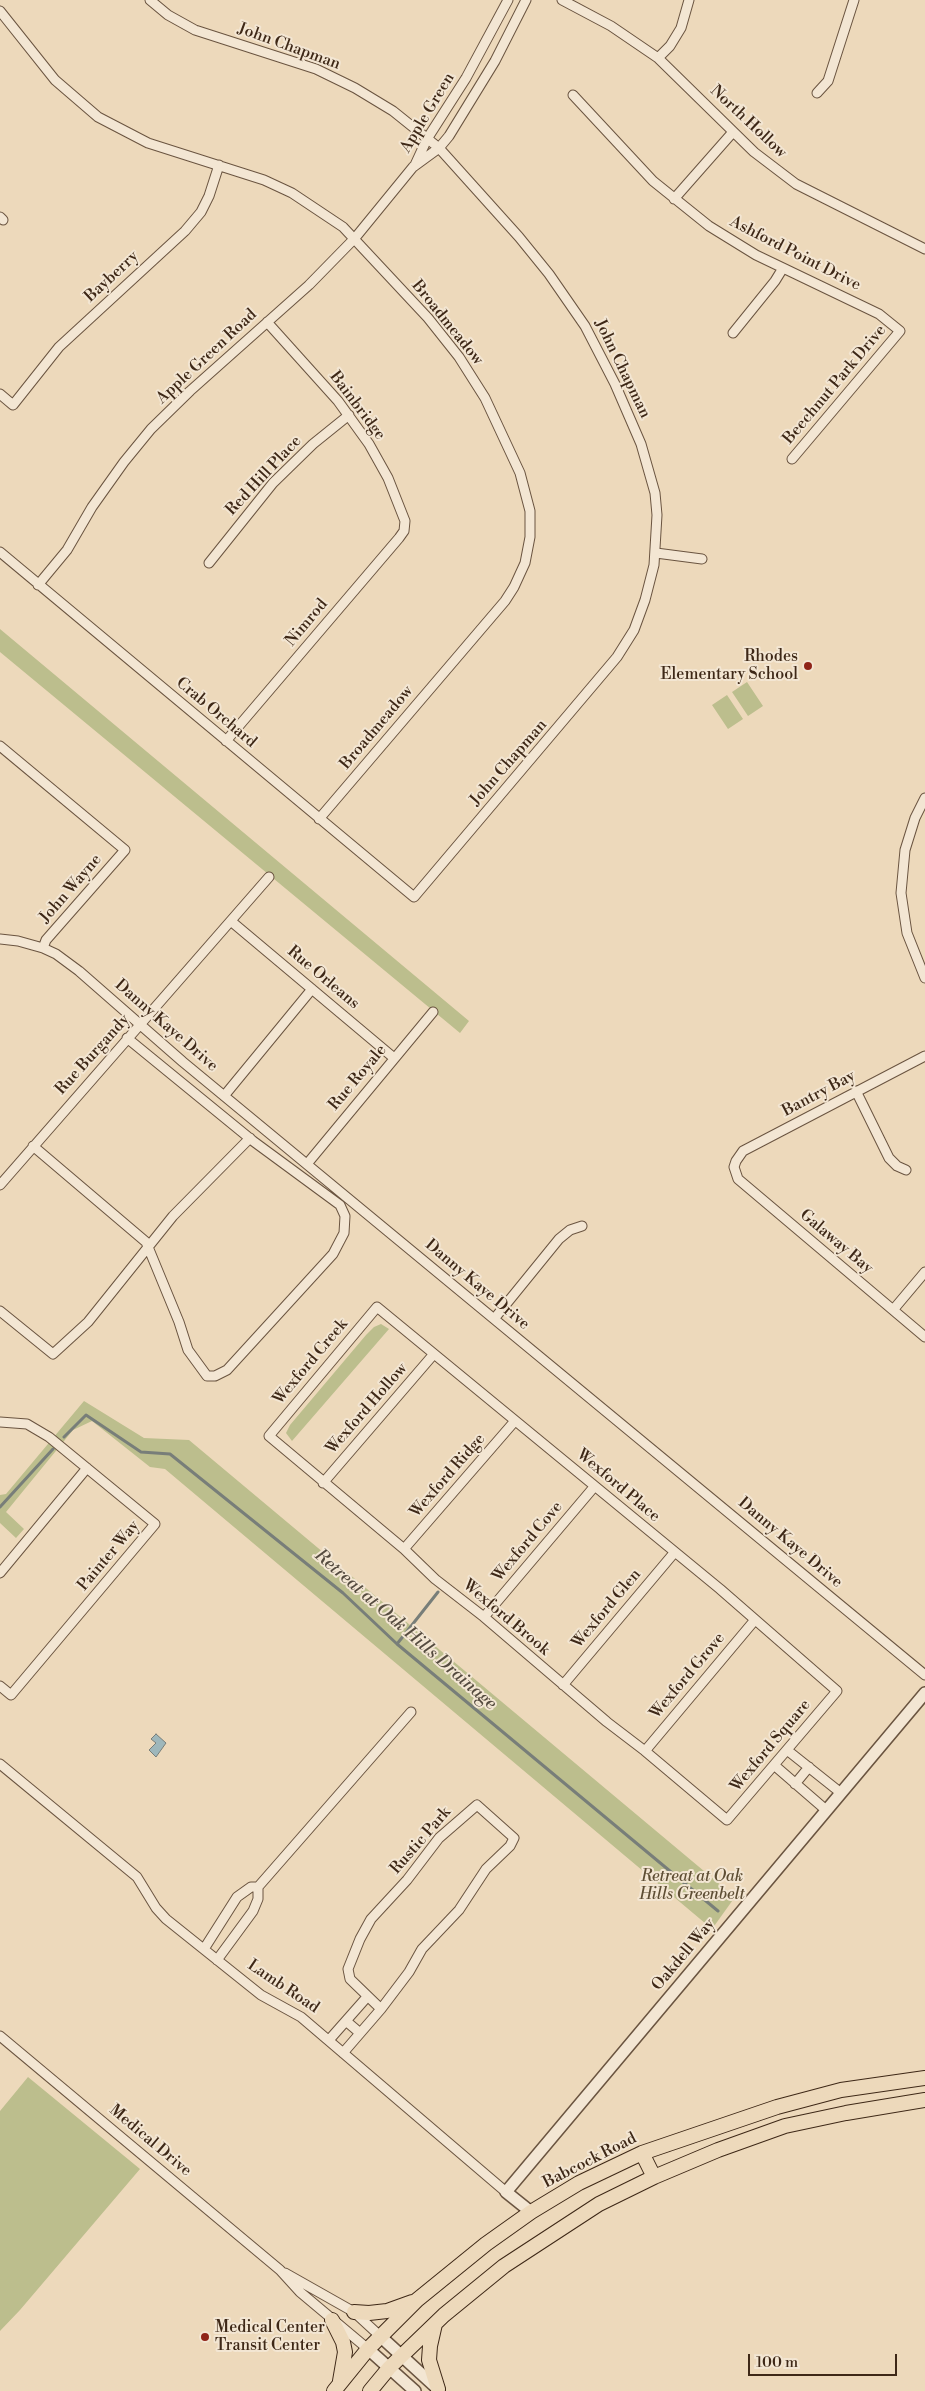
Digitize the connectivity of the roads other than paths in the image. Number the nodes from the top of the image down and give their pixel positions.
1 (150, 0) edge
2 (508, 0) edge
3 (526, 0) edge
4 (562, 0) edge
5 (689, 0) edge
6 (854, 0) edge
7 (0, 11) edge
8 (658, 58) junction
9 (818, 93) dead end
10 (573, 94) dead end
11 (733, 132) junction
12 (427, 139) junction
13 (439, 148) junction
14 (218, 166) junction
15 (414, 167) junction
16 (674, 199) junction
17 (355, 238) junction
18 (925, 249) edge
19 (783, 268) junction
20 (267, 322) junction
21 (900, 331) joint
22 (733, 333) dead end
23 (0, 394) edge
24 (348, 415) junction
25 (792, 459) dead end
26 (406, 521) joint
27 (0, 552) edge
28 (656, 553) junction
29 (702, 559) dead end
30 (208, 563) dead end
31 (38, 584) junction
32 (226, 741) junction
33 (0, 746) edge
34 (925, 798) edge
35 (319, 819) junction
36 (269, 878) dead end
37 (414, 897) joint
38 (232, 922) junction
39 (0, 939) edge
40 (43, 948) junction
41 (925, 978) edge
42 (312, 989) junction
43 (433, 1012) dead end
44 (141, 1025) junction
45 (127, 1038) junction
46 (925, 1056) edge
47 (394, 1058) junction
48 (856, 1091) junction
49 (224, 1096) junction
50 (254, 1121) junction
51 (265, 1129) junction
52 (250, 1138) junction
53 (33, 1146) junction
54 (307, 1164) junction
55 (734, 1167) joint
56 (906, 1170) dead end
57 (0, 1185) edge
58 (582, 1226) dead end
59 (148, 1249) junction
60 (925, 1272) edge
61 (377, 1307) joint
62 (893, 1310) junction
63 (0, 1311) edge
64 (494, 1319) junction
65 (925, 1336) edge
66 (432, 1355) junction
67 (0, 1422) edge
68 (514, 1422) junction
69 (269, 1436) joint
70 (88, 1468) junction
71 (323, 1482) junction
72 (594, 1487) junction
73 (404, 1549) junction
74 (674, 1553) junction
75 (0, 1573) edge
76 (484, 1617) junction
77 (754, 1621) junction
78 (925, 1675) edge
79 (563, 1685) junction
80 (0, 1686) edge
81 (837, 1691) joint
82 (925, 1693) edge
83 (411, 1712) dead end
84 (787, 1750) junction
85 (645, 1751) junction
86 (774, 1766) junction
87 (809, 1767) junction
88 (2, 1769) edge
89 (795, 1784) junction
90 (841, 1793) junction
91 (826, 1810) junction
92 (727, 1820) joint
93 (258, 1887) junction
94 (204, 1949) junction
95 (217, 1960) junction
96 (367, 1997) junction
97 (382, 2009) junction
98 (346, 2020) junction
99 (360, 2033) junction
100 (0, 2036) edge
101 (329, 2040) junction
102 (343, 2053) junction
103 (925, 2078) edge
104 (925, 2100) edge
105 (642, 2154) junction
106 (654, 2177) junction
107 (506, 2192) junction
108 (531, 2212) junction
109 (280, 2270) junction
110 (418, 2300) junction
111 (354, 2312) junction
112 (332, 2320) junction
113 (435, 2324) junction
114 (380, 2336) junction
115 (368, 2349) junction
116 (401, 2356) junction
117 (389, 2368) junction
118 (337, 2388) edge
119 (439, 2390) edge
120 (370, 2391) edge
121 (415, 2391) edge

1 - 12 street, John Chapman
2 - 12 street, Apple Green
3 - 13 street, Apple Green
4 - 8 street, North Hollow
5 - 8 street
6 - 9 street
7 - 14 street, Broadmeadow
8 - 11 street, North Hollow
10 - 16 street, Ashford Point Drive
11 - 16 street
11 - 18 street, North Hollow
12 - 13 street, John Chapman
12 - 15 street, Apple Green
13 - 15 street, Apple Green
13 - 28 street, John Chapman
14 - 17 street, Broadmeadow
14 - 23 street, Bayberry
15 - 17 street, Apple Green Road
16 - 19 street, Ashford Point Drive
17 - 20 street, Apple Green Road
17 - 35 street, Broadmeadow
19 - 21 street, Ashford Point Drive
19 - 22 street
20 - 24 street, Bainbridge
20 - 31 street, Apple Green Road
21 - 25 street, Beechnut Park Drive
24 - 26 street, Bainbridge
24 - 30 street, Red Hill Place
26 - 32 street, Nimrod
27 - 31 street, Crab Orchard
28 - 29 street
28 - 37 street, John Chapman
31 - 32 street, Crab Orchard
32 - 35 street, Crab Orchard
33 - 40 street, John Wayne
34 - 41 street
35 - 37 street, Crab Orchard
36 - 38 street, Rue Burgandy
38 - 42 street, Rue Orleans
38 - 44 street, Rue Burgandy
39 - 40 street, Danny Kaye Drive
40 - 44 street, Danny Kaye Drive
42 - 47 street, Rue Orleans
42 - 49 street
43 - 47 street, Rue Royale
44 - 45 street, Rue Burgandy
44 - 49 street, Danny Kaye Drive
45 - 52 street
45 - 53 street, Rue Burgandy
46 - 48 street, Bantry Bay
47 - 54 street, Rue Royale
48 - 55 street, Bantry Bay
48 - 56 street
49 - 50 street, Danny Kaye Drive
50 - 51 street, Danny Kaye Drive
50 - 52 street
51 - 52 street
51 - 54 street, Danny Kaye Drive
52 - 59 street
52 - 59 street
53 - 57 street, Rue Burgandy
53 - 59 street
54 - 64 street, Danny Kaye Drive
55 - 62 street, Galaway Bay
58 - 64 street
59 - 63 street
60 - 62 street
61 - 66 street, Wexford Place
61 - 69 street, Wexford Creek
62 - 65 street, Galaway Bay
64 - 78 street, Danny Kaye Drive
66 - 68 street, Wexford Place
66 - 71 street, Wexford Hollow
67 - 70 street, Painter Way
68 - 72 street, Wexford Place
68 - 73 street, Wexford Ridge
69 - 71 street, Wexford Brook
70 - 75 street
70 - 80 street, Painter Way
71 - 73 street, Wexford Brook
72 - 74 street, Wexford Place
72 - 76 street, Wexford Cove
73 - 76 street, Wexford Brook
74 - 77 street, Wexford Place
74 - 79 street, Wexford Glen
76 - 79 street, Wexford Brook
77 - 81 street, Wexford Place
77 - 85 street, Wexford Grove
79 - 85 street, Wexford Brook
81 - 84 street, Wexford Square
82 - 90 street, Oakdell Way
83 - 93 street
84 - 86 street, Wexford Square
84 - 87 street
85 - 92 street, Wexford Brook
86 - 89 street
86 - 92 street, Wexford Square
87 - 89 street
87 - 90 street
88 - 94 street, Lamb Road
89 - 91 street
90 - 91 street, Oakdell Way
91 - 107 street, Oakdell Way
93 - 94 street
93 - 95 street
94 - 95 street, Lamb Road
95 - 101 street, Lamb Road
96 - 97 street, Rustic Park
96 - 97 street, Rustic Park
96 - 98 street
97 - 99 street, Rustic Park
98 - 99 street
98 - 101 street
99 - 102 street, Rustic Park
100 - 109 street, Medical Drive
101 - 102 street, Lamb Road
102 - 107 street, Lamb Road
103 - 105 main road, Babcock Road
104 - 106 main road
105 - 106 main road
105 - 108 main road, Babcock Road
106 - 113 main road
107 - 108 street, Lamb Road
108 - 110 main road, Babcock Road
109 - 111 street, Medical Drive
109 - 112 street, Medical Drive
110 - 111 main road
110 - 114 main road, Babcock Road
111 - 114 street, Medical Drive
112 - 115 street, Medical Drive
112 - 118 main road
113 - 116 main road
113 - 119 main road
114 - 115 main road, Babcock Road
114 - 116 street, Medical Drive
115 - 117 street, Medical Drive
115 - 118 main road, Babcock Road
116 - 117 main road
116 - 119 street, Medical Drive
117 - 120 main road
117 - 121 street, Medical Drive

